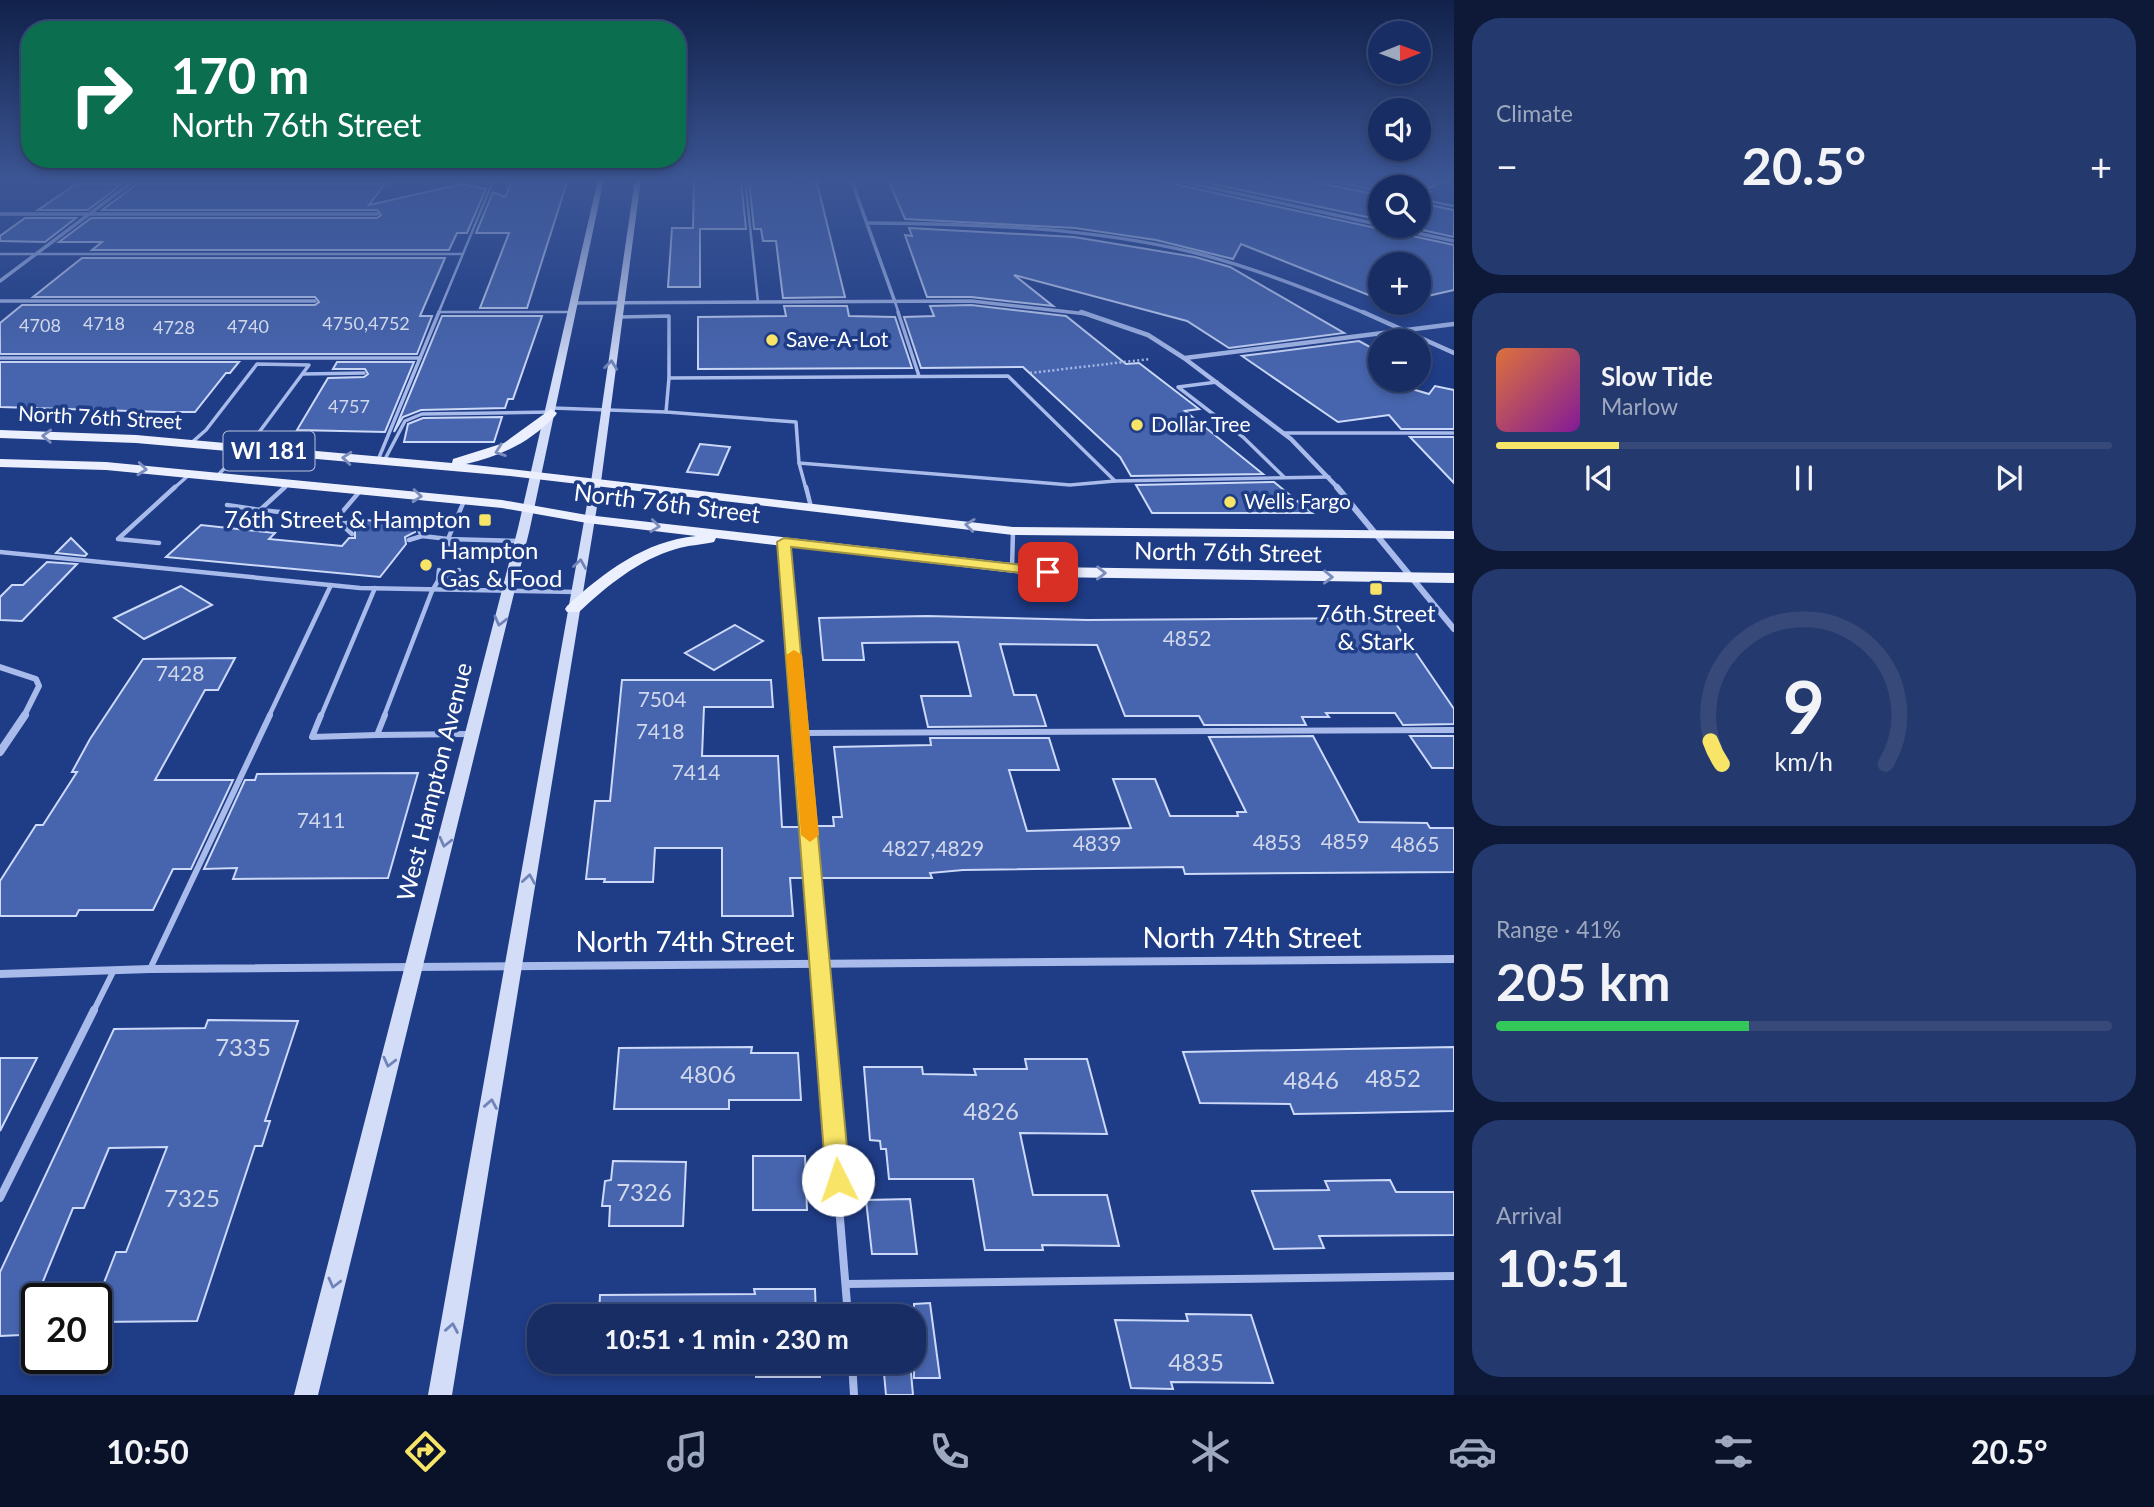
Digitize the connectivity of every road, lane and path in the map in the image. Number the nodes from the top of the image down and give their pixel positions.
1 (48, 244) edge
2 (466, 244) edge
3 (588, 244) edge
4 (628, 244) edge
5 (752, 244) edge
6 (875, 244) edge
7 (1147, 244) edge
8 (0, 254) edge
9 (34, 254) junction
10 (462, 254) junction
11 (0, 281) edge
12 (0, 301) edge
13 (315, 301) dead end
14 (619, 302) junction
15 (758, 302) junction
16 (894, 302) junction
17 (575, 307) junction
18 (439, 312) junction
19 (617, 317) junction
20 (1454, 324) edge
21 (1402, 329) edge
22 (1425, 329) edge
23 (1368, 337) edge
24 (1431, 342) edge
25 (1454, 353) edge
26 (0, 358) edge
27 (420, 358) junction
28 (1160, 358) dead end
29 (1184, 358) junction
30 (364, 373) dead end
31 (303, 374) junction
32 (919, 376) junction
33 (1008, 376) junction
34 (669, 378) junction
35 (1217, 382) junction
36 (605, 409) junction
37 (551, 411) junction
38 (666, 412) junction
39 (1283, 433) junction
40 (1454, 433) edge
41 (0, 434) edge
42 (190, 444) junction
43 (245, 449) junction
44 (381, 461) junction
45 (0, 463) edge
46 (799, 463) junction
47 (438, 466) junction
48 (190, 474) junction
49 (537, 474) junction
50 (216, 477) junction
51 (1284, 477) junction
52 (1329, 477) junction
53 (1135, 478) joint
54 (1115, 481) junction
55 (596, 482) junction
56 (288, 484) junction
57 (360, 491) junction
58 (464, 500) junction
59 (228, 505) dead end
60 (811, 507) junction
61 (529, 508) junction
62 (260, 510) junction
63 (300, 514) dead end
64 (587, 519) junction
65 (362, 522) dead end
66 (342, 525) junction
67 (418, 528) dead end
68 (1013, 530) junction
69 (352, 534) dead end
70 (1454, 535) edge
71 (422, 536) junction
72 (1374, 536) junction
73 (448, 539) junction
74 (758, 539) junction
75 (409, 540) dead end
76 (521, 541) junction
77 (784, 542) junction
78 (159, 543) dead end
79 (451, 546) junction
80 (0, 552) edge
81 (444, 554) dead end
82 (464, 554) dead end
83 (1012, 569) junction
84 (439, 570) dead end
85 (459, 570) dead end
86 (1413, 579) junction
87 (1454, 579) edge
88 (438, 581) junction
89 (331, 585) junction
90 (375, 588) junction
91 (432, 590) junction
92 (508, 592) junction
93 (574, 600) junction
94 (1454, 629) edge
95 (0, 667) edge
96 (1454, 730) edge
97 (801, 733) junction
98 (472, 734) junction
99 (377, 735) junction
100 (0, 752) edge
101 (1454, 959) edge
102 (821, 963) junction
103 (515, 966) junction
104 (413, 967) junction
105 (150, 969) junction
106 (114, 970) junction
107 (0, 974) edge
108 (0, 1198) edge
109 (1454, 1276) edge
110 (846, 1284) junction
111 (847, 1304) edge
112 (853, 1374) edge
113 (306, 1395) edge
114 (440, 1395) edge
115 (855, 1395) edge

1 - 9 street
2 - 10 lane
3 - 17 main road, West Hampton Avenue
4 - 14 main road
5 - 15 lane
6 - 16 street
7 - 21 street
8 - 9 lane
9 - 10 lane
9 - 11 street
10 - 18 lane
12 - 13 street
14 - 15 street
14 - 17 street
14 - 19 main road
15 - 16 street
16 - 29 street
16 - 32 lane
17 - 18 lane
17 - 37 main road, West Hampton Avenue
18 - 27 lane
19 - 34 lane
36 -> 19 main road
20 - 22 street
23 - 29 street
24 - 25 street
26 - 27 lane
27 - 44 lane
28 - 33 path
29 - 35 street
30 - 31 lane
31 - 42 lane
31 - 43 lane
32 - 33 lane
32 - 34 lane
33 - 54 lane
34 - 38 lane
35 - 39 street
35 - 51 lane
36 - 37 lane
36 - 38 lane
36 - 55 main road
37 - 44 lane
37 -> 47 main road
37 - 49 main road, West Hampton Avenue
38 - 46 lane
39 - 40 lane
39 - 52 street
42 -> 41 main road, North 76th Street / WI 181
42 - 43 main road, North 76th Street / WI 181
44 -> 43 main road, North 76th Street / WI 181
43 - 50 lane
44 - 47 main road, North 76th Street / WI 181
45 -> 48 main road, North 76th Street / WI 181
46 - 54 lane
46 - 60 lane
47 - 49 main road, North 76th Street / WI 181
48 - 50 main road, North 76th Street / WI 181
48 - 78 lane
49 - 55 main road, North 76th Street / WI 181
49 - 61 main road, West Hampton Avenue
50 - 56 main road, North 76th Street / WI 181
51 - 52 lane
51 - 53 lane
52 - 72 street
53 - 54 lane
55 - 60 main road, North 76th Street / WI 181
55 - 64 main road
56 - 57 main road, North 76th Street / WI 181
56 - 62 lane
57 -> 58 main road, North 76th Street / WI 181
57 - 66 lane
58 - 61 main road, North 76th Street / WI 181
58 - 73 lane
59 - 62 lane
68 -> 60 main road, North 76th Street / WI 181
61 - 64 main road, North 76th Street / WI 181
61 - 76 main road, West Hampton Avenue
62 - 63 lane
64 -> 74 main road, North 76th Street / WI 181
93 -> 64 main road
65 - 66 lane
66 - 69 lane
67 - 71 lane
68 - 72 main road, North 76th Street / WI 181
68 - 83 lane
70 - 72 main road, North 76th Street / WI 181
71 - 73 lane
71 - 75 lane
72 - 86 street
73 - 76 lane
73 - 79 lane
74 - 77 main road, North 76th Street / WI 181
74 - 93 main road
76 - 92 main road, West Hampton Avenue
77 - 83 main road, North 76th Street / WI 181
77 - 97 lane
79 - 81 lane
79 - 82 lane
80 - 89 lane
83 -> 86 main road, North 76th Street / WI 181
84 - 88 lane
85 - 88 lane
86 - 87 main road, North 76th Street / WI 181
86 - 94 street
88 - 91 lane
89 - 90 lane
89 - 105 lane
90 - 91 lane
90 - 99 lane
91 - 92 lane
91 - 99 lane
92 - 93 lane
92 -> 98 main road, West Hampton Avenue
103 -> 93 main road
95 - 100 street
96 - 97 lane
97 - 102 lane
98 - 99 lane
98 -> 104 main road, West Hampton Avenue
101 - 102 street, North 74th Street
102 - 103 street, North 74th Street
102 - 110 lane
103 - 104 street, North 74th Street
114 -> 103 main road
104 - 105 street, North 74th Street
104 -> 113 main road, West Hampton Avenue
105 - 106 street, North 74th Street
106 - 107 street, North 74th Street
106 - 108 lane
109 - 110 lane
110 - 111 lane
112 - 115 lane

